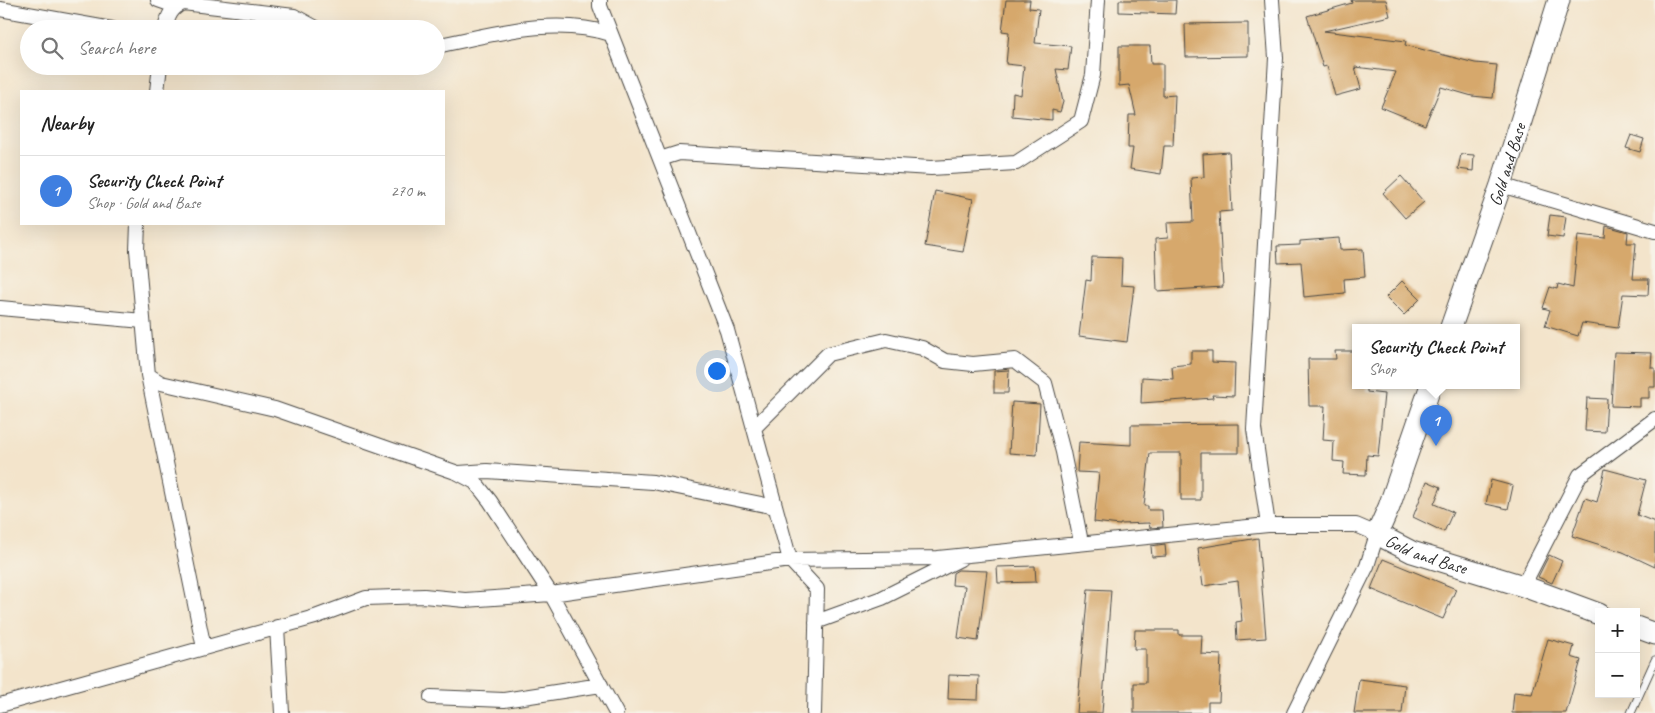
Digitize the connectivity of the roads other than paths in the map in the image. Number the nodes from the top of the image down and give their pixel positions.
1 (158, 0) edge
2 (600, 0) edge
3 (1098, 0) edge
4 (1272, 0) edge
5 (1559, 0) edge
6 (175, 6) junction
7 (0, 8) edge
8 (64, 20) edge
9 (167, 20) edge
10 (301, 20) edge
11 (611, 34) junction
12 (445, 44) edge
13 (159, 75) edge
14 (156, 90) edge
15 (660, 159) junction
16 (1501, 185) junction
17 (138, 225) edge
18 (1655, 230) edge
19 (0, 308) edge
20 (143, 321) junction
21 (1452, 324) edge
22 (148, 375) junction
23 (1431, 389) edge
24 (1655, 419) edge
25 (754, 428) junction
26 (458, 473) junction
27 (775, 507) junction
28 (1268, 525) junction
29 (1377, 534) junction
30 (1081, 542) junction
31 (967, 556) junction
32 (790, 560) junction
33 (1523, 586) junction
34 (551, 594) junction
35 (1595, 613) edge
36 (816, 622) junction
37 (277, 627) junction
38 (1640, 628) edge
39 (1655, 634) edge
40 (204, 648) junction
41 (1655, 660) edge
42 (600, 686) junction
43 (431, 697) dead end
44 (0, 705) edge
45 (282, 713) edge
46 (616, 713) edge
47 (814, 713) edge
48 (1294, 713) edge
49 (1631, 713) edge

1 - 6 street
2 - 11 street
3 - 15 street
4 - 28 street
5 - 16 main road, Gold and Base
6 - 9 street
6 - 10 street
7 - 8 street
11 - 12 street
11 - 15 street
13 - 14 street
15 - 25 street
16 - 18 street
16 - 21 main road, Gold and Base
17 - 20 street
19 - 20 street
20 - 22 street
22 - 26 street
22 - 40 street
23 - 29 main road, Gold and Base
24 - 33 street
25 - 27 street
25 - 30 street
26 - 27 street
26 - 34 street
27 - 32 street
28 - 29 street
28 - 30 street
29 - 33 main road, Gold and Base
29 - 48 street
30 - 31 street
31 - 32 street
31 - 36 street
32 - 34 street
32 - 36 street
33 - 35 main road, Gold and Base
34 - 37 street
34 - 42 street
36 - 47 street
37 - 40 street
37 - 45 street
38 - 39 main road
40 - 44 street
41 - 49 lane
42 - 43 street
42 - 46 street

